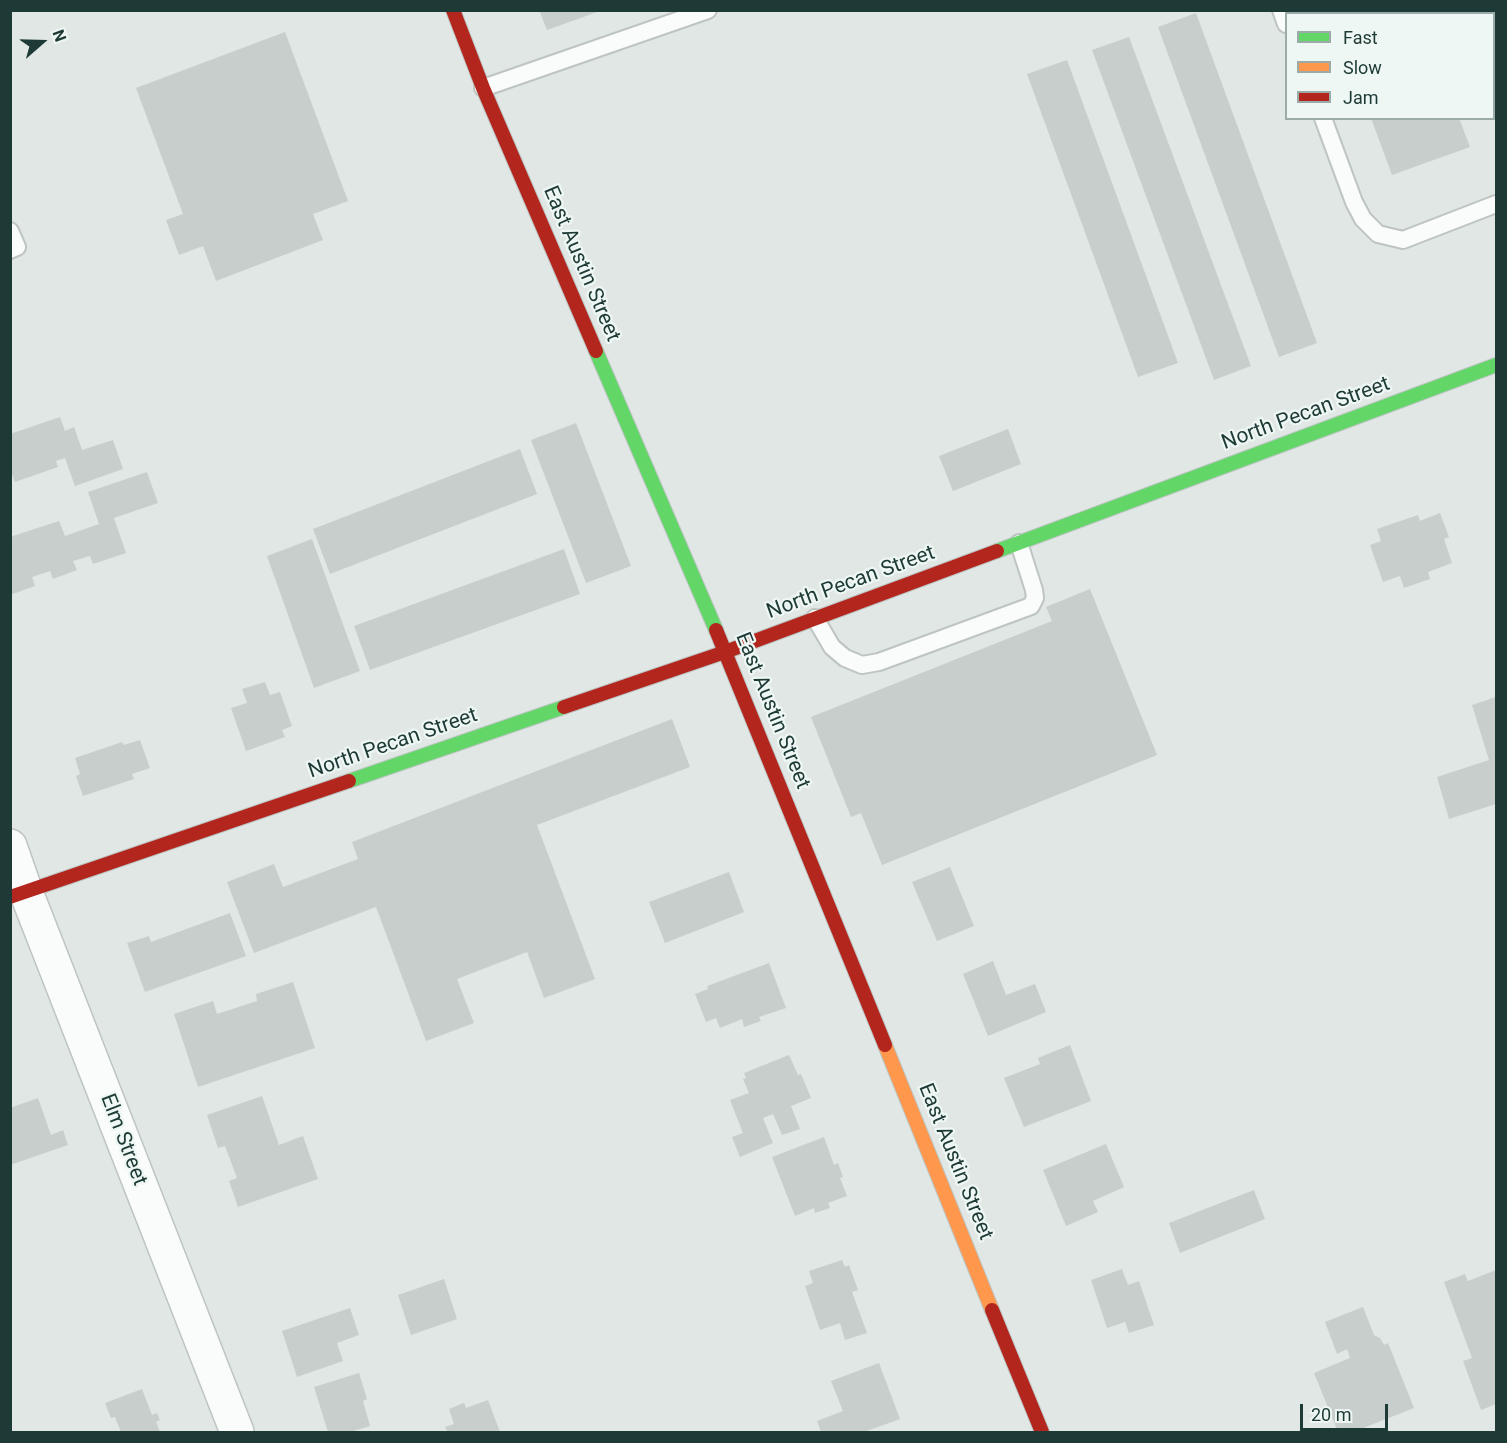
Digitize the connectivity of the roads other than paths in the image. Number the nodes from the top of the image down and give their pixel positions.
1 (453, 10) edge
2 (708, 10) edge
3 (483, 88) junction
4 (1324, 120) edge
5 (1497, 204) edge
6 (10, 231) edge
7 (10, 250) edge
8 (1497, 365) edge
9 (1019, 543) junction
10 (815, 618) junction
11 (725, 652) junction
12 (10, 846) edge
13 (18, 894) edge
14 (237, 1432) edge
15 (1042, 1432) edge

1 - 3 street, East Austin Street
2 - 3 lane
3 - 11 street, East Austin Street
4 - 5 lane
6 - 7 lane
8 - 9 street, North Pecan Street
9 - 10 street, North Pecan Street
9 - 10 lane
10 - 11 street, North Pecan Street
11 - 13 street, North Pecan Street
11 - 15 street, East Austin Street
12 - 13 street, Elm Street
13 - 14 street, Elm Street

